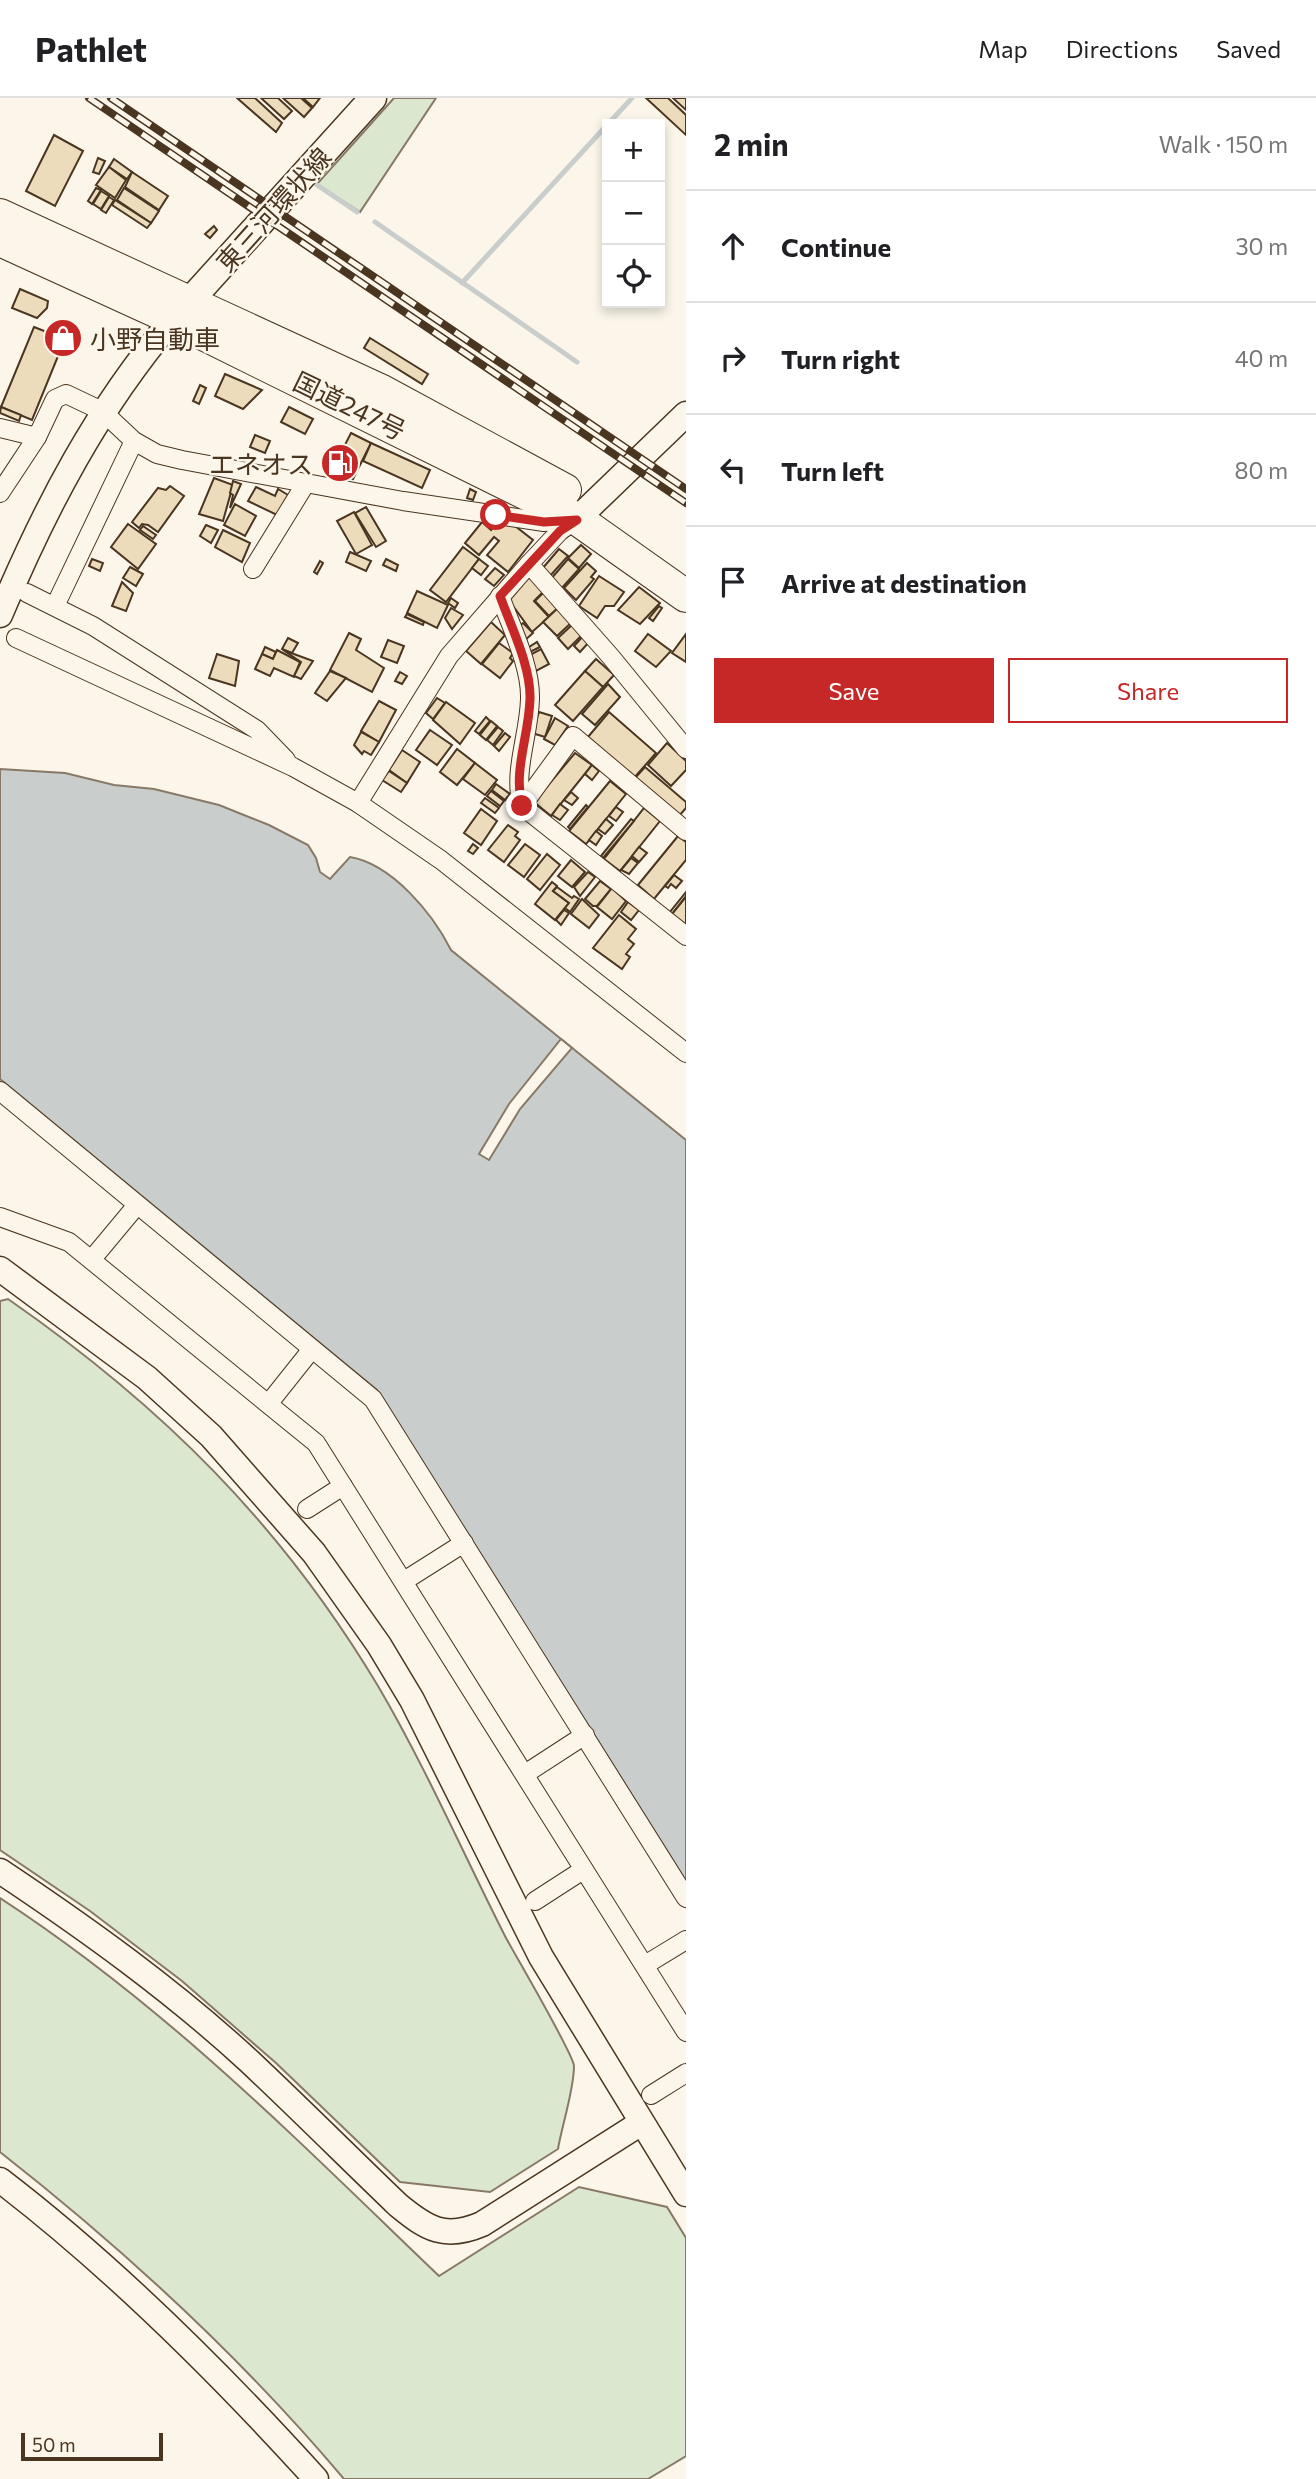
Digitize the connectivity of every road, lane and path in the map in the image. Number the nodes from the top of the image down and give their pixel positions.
1 (373, 98) edge
2 (0, 215) edge
3 (0, 240) edge
4 (182, 310) junction
5 (102, 411) junction
6 (686, 414) edge
7 (0, 428) edge
8 (37, 436) junction
9 (134, 441) junction
10 (306, 483) junction
11 (0, 493) edge
12 (585, 512) junction
13 (529, 564) junction
14 (253, 569) dead end
15 (686, 569) edge
16 (27, 593) dead end
17 (500, 596) junction
18 (686, 596) edge
19 (55, 606) junction
20 (0, 615) edge
21 (16, 638) dead end
22 (686, 749) edge
23 (293, 767) junction
24 (358, 803) junction
25 (522, 806) junction
26 (684, 824) edge
27 (686, 936) edge
28 (686, 1053) edge
29 (0, 1091) edge
30 (137, 1205) junction
31 (0, 1217) edge
32 (92, 1259) junction
33 (0, 1269) edge
34 (312, 1349) junction
35 (268, 1403) junction
36 (343, 1486) junction
37 (307, 1509) dead end
38 (464, 1543) junction
39 (404, 1581) junction
40 (585, 1735) junction
41 (525, 1774) junction
42 (583, 1870) junction
43 (0, 1871) edge
44 (686, 1898) edge
45 (535, 1901) dead end
46 (686, 1940) edge
47 (645, 1965) junction
48 (686, 2032) edge
49 (686, 2073) edge
50 (651, 2095) dead end
51 (641, 2123) junction
52 (0, 2180) edge
53 (686, 2194) edge
54 (316, 2479) edge

1 - 4 main road, 東三河環状線
2 - 4 highway, 国道247号
3 - 4 highway, 国道247号
4 - 5 street
4 - 12 highway, 国道247号
5 - 8 street
5 - 9 street
5 - 20 street
6 - 12 street
7 - 8 street
8 - 11 street
9 - 10 street
9 - 19 street
10 - 12 street
10 - 14 street
12 - 13 street
12 - 15 highway, 国道247号
12 - 18 highway, 国道247号
13 - 17 street
13 - 22 street
16 - 19 street
17 - 24 street
17 - 25 street
19 - 23 street
21 - 23 street
23 - 24 street
24 - 28 street
25 - 26 street
25 - 27 street
29 - 30 street
30 - 32 street
30 - 34 street
31 - 32 street
32 - 35 street
33 - 51 street
34 - 35 street
34 - 38 street
35 - 36 street
36 - 37 street
36 - 39 street
38 - 39 street
38 - 40 street
39 - 41 street
40 - 41 street
40 - 44 street
41 - 42 street
42 - 45 street
42 - 47 street
43 - 51 street
46 - 47 street
47 - 48 street
49 - 50 street
51 - 53 street
52 - 54 street

